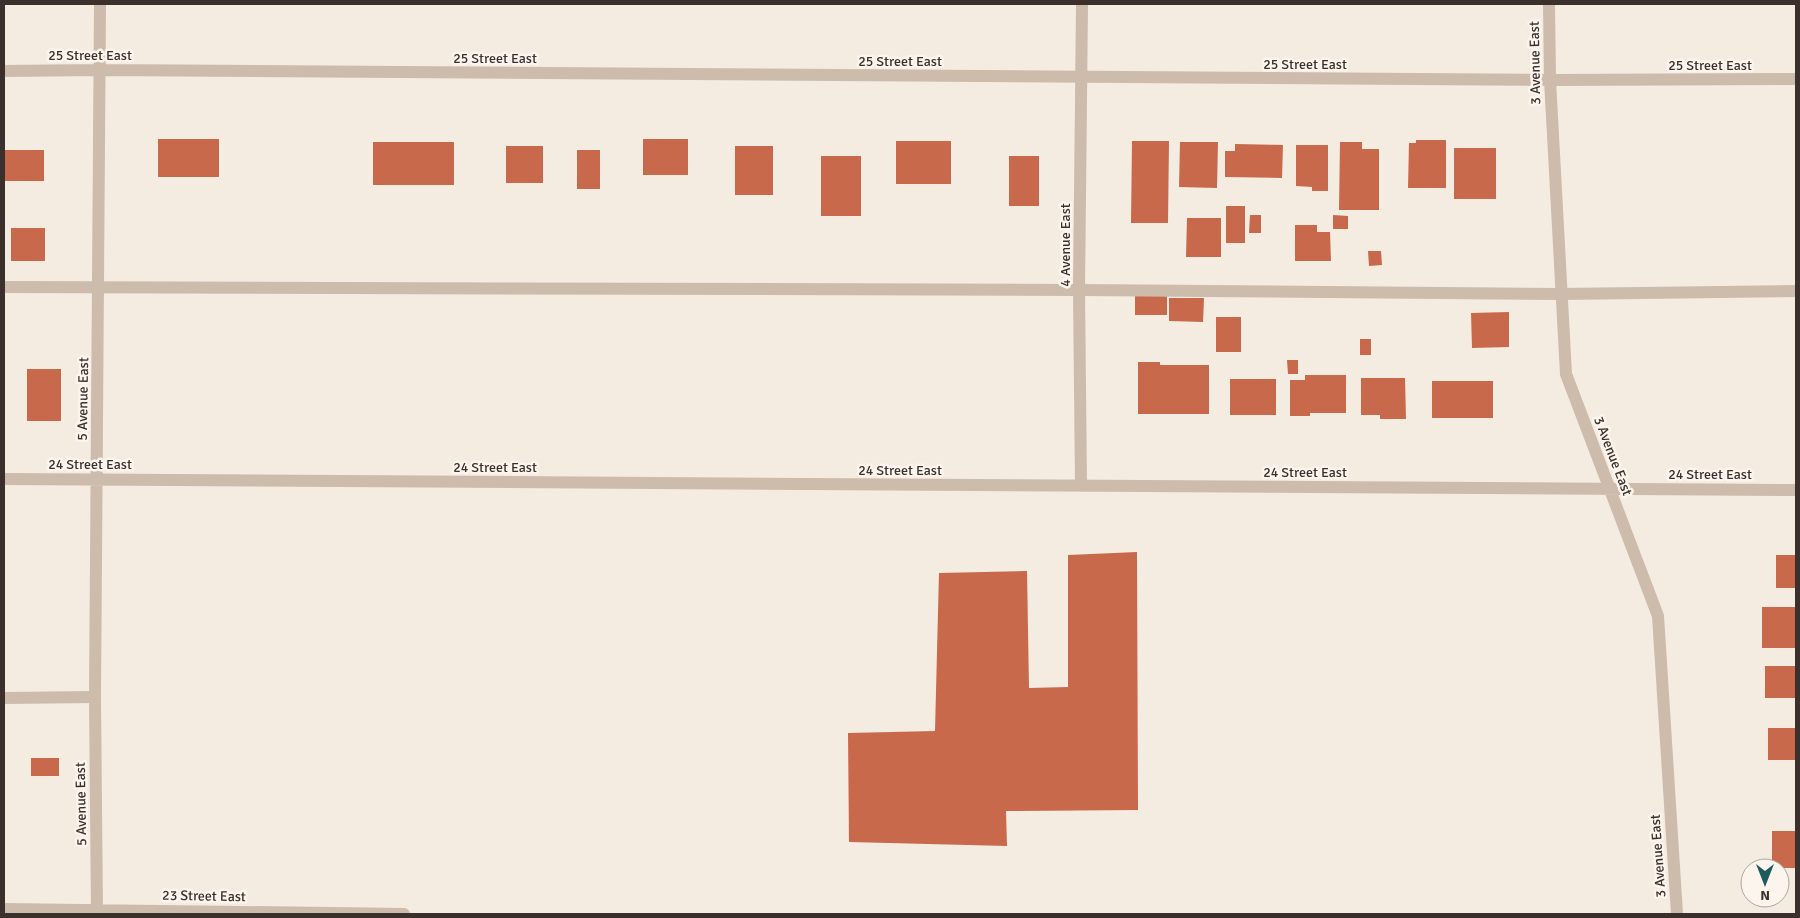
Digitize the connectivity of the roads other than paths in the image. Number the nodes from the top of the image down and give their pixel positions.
1 (100, 4) edge
2 (1082, 4) edge
3 (1549, 4) edge
4 (101, 70) junction
5 (4, 71) edge
6 (1081, 77) junction
7 (1796, 79) edge
8 (1550, 80) junction
9 (4, 287) edge
10 (99, 288) junction
11 (1079, 290) junction
12 (1796, 291) edge
13 (1561, 294) junction
14 (4, 479) edge
15 (97, 479) junction
16 (1081, 486) junction
17 (1610, 489) junction
18 (1796, 490) edge
19 (95, 696) junction
20 (4, 698) edge
21 (4, 908) edge
22 (97, 912) edge
23 (404, 914) edge
24 (1677, 914) edge

1 - 4 street, 5 Avenue East
2 - 6 street, 4 Avenue East
3 - 8 street, 3 Avenue East
4 - 5 street, 25 Street East
4 - 6 street, 25 Street East
4 - 10 street, 5 Avenue East
6 - 8 street, 25 Street East
6 - 11 street, 4 Avenue East
7 - 8 street, 25 Street East
8 - 13 street, 3 Avenue East
9 - 10 street
10 - 11 street
10 - 15 street, 5 Avenue East
11 - 13 street
11 - 16 street, 4 Avenue East
12 - 13 street
13 - 17 street, 3 Avenue East
14 - 15 street, 24 Street East
15 - 16 street, 24 Street East
15 - 19 street, 5 Avenue East
16 - 17 street, 24 Street East
17 - 18 street, 24 Street East
17 - 24 street, 3 Avenue East
19 - 20 street
19 - 22 street, 5 Avenue East
21 - 22 street, 23 Street East
22 - 23 street, 23 Street East

